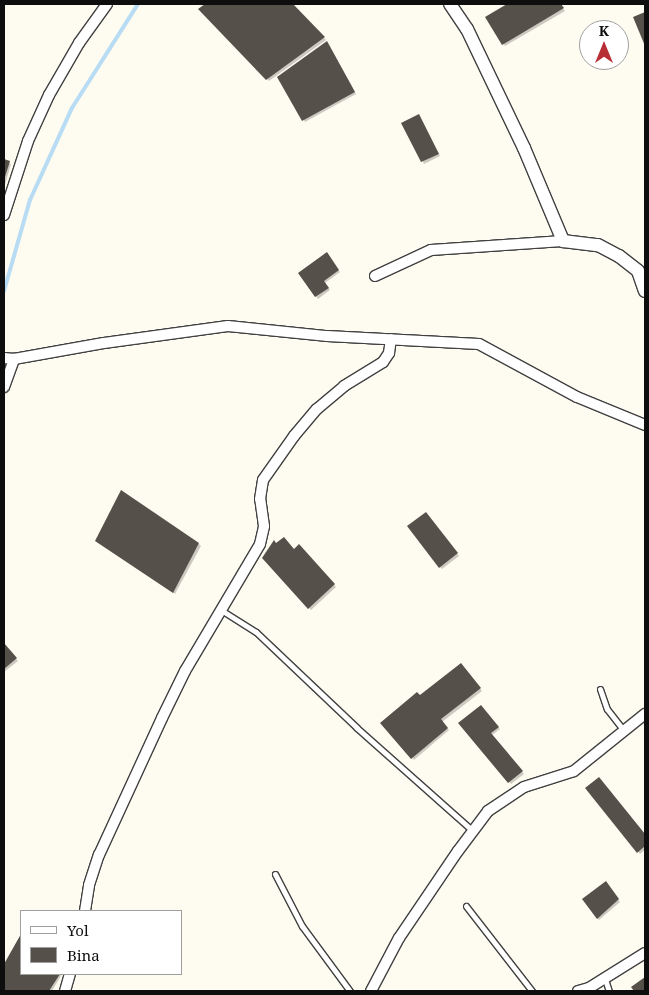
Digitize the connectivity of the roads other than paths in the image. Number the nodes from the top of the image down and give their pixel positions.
1 (107, 4) edge
2 (450, 4) edge
3 (4, 215) edge
4 (563, 241) junction
5 (642, 274) edge
6 (375, 276) dead end
7 (645, 292) edge
8 (391, 339) junction
9 (9, 358) edge
10 (4, 387) edge
11 (645, 425) edge
12 (221, 610) junction
13 (600, 688) dead end
14 (645, 714) edge
15 (624, 731) junction
16 (473, 831) junction
17 (275, 874) dead end
18 (466, 906) dead end
19 (85, 910) edge
20 (645, 953) edge
21 (70, 975) edge
22 (605, 978) junction
23 (64, 991) edge
24 (350, 991) edge
25 (371, 991) edge
26 (532, 991) edge
27 (578, 991) edge
28 (609, 991) edge

1 - 3 street
2 - 4 street
4 - 5 street
4 - 6 street
5 - 7 street
8 - 9 street
8 - 11 street
8 - 12 street
9 - 10 street
12 - 16 lane
12 - 19 street
13 - 15 lane
14 - 15 street
15 - 16 street
16 - 25 street
17 - 24 lane
18 - 26 lane
20 - 22 street
21 - 23 street
22 - 27 street
22 - 28 lane

